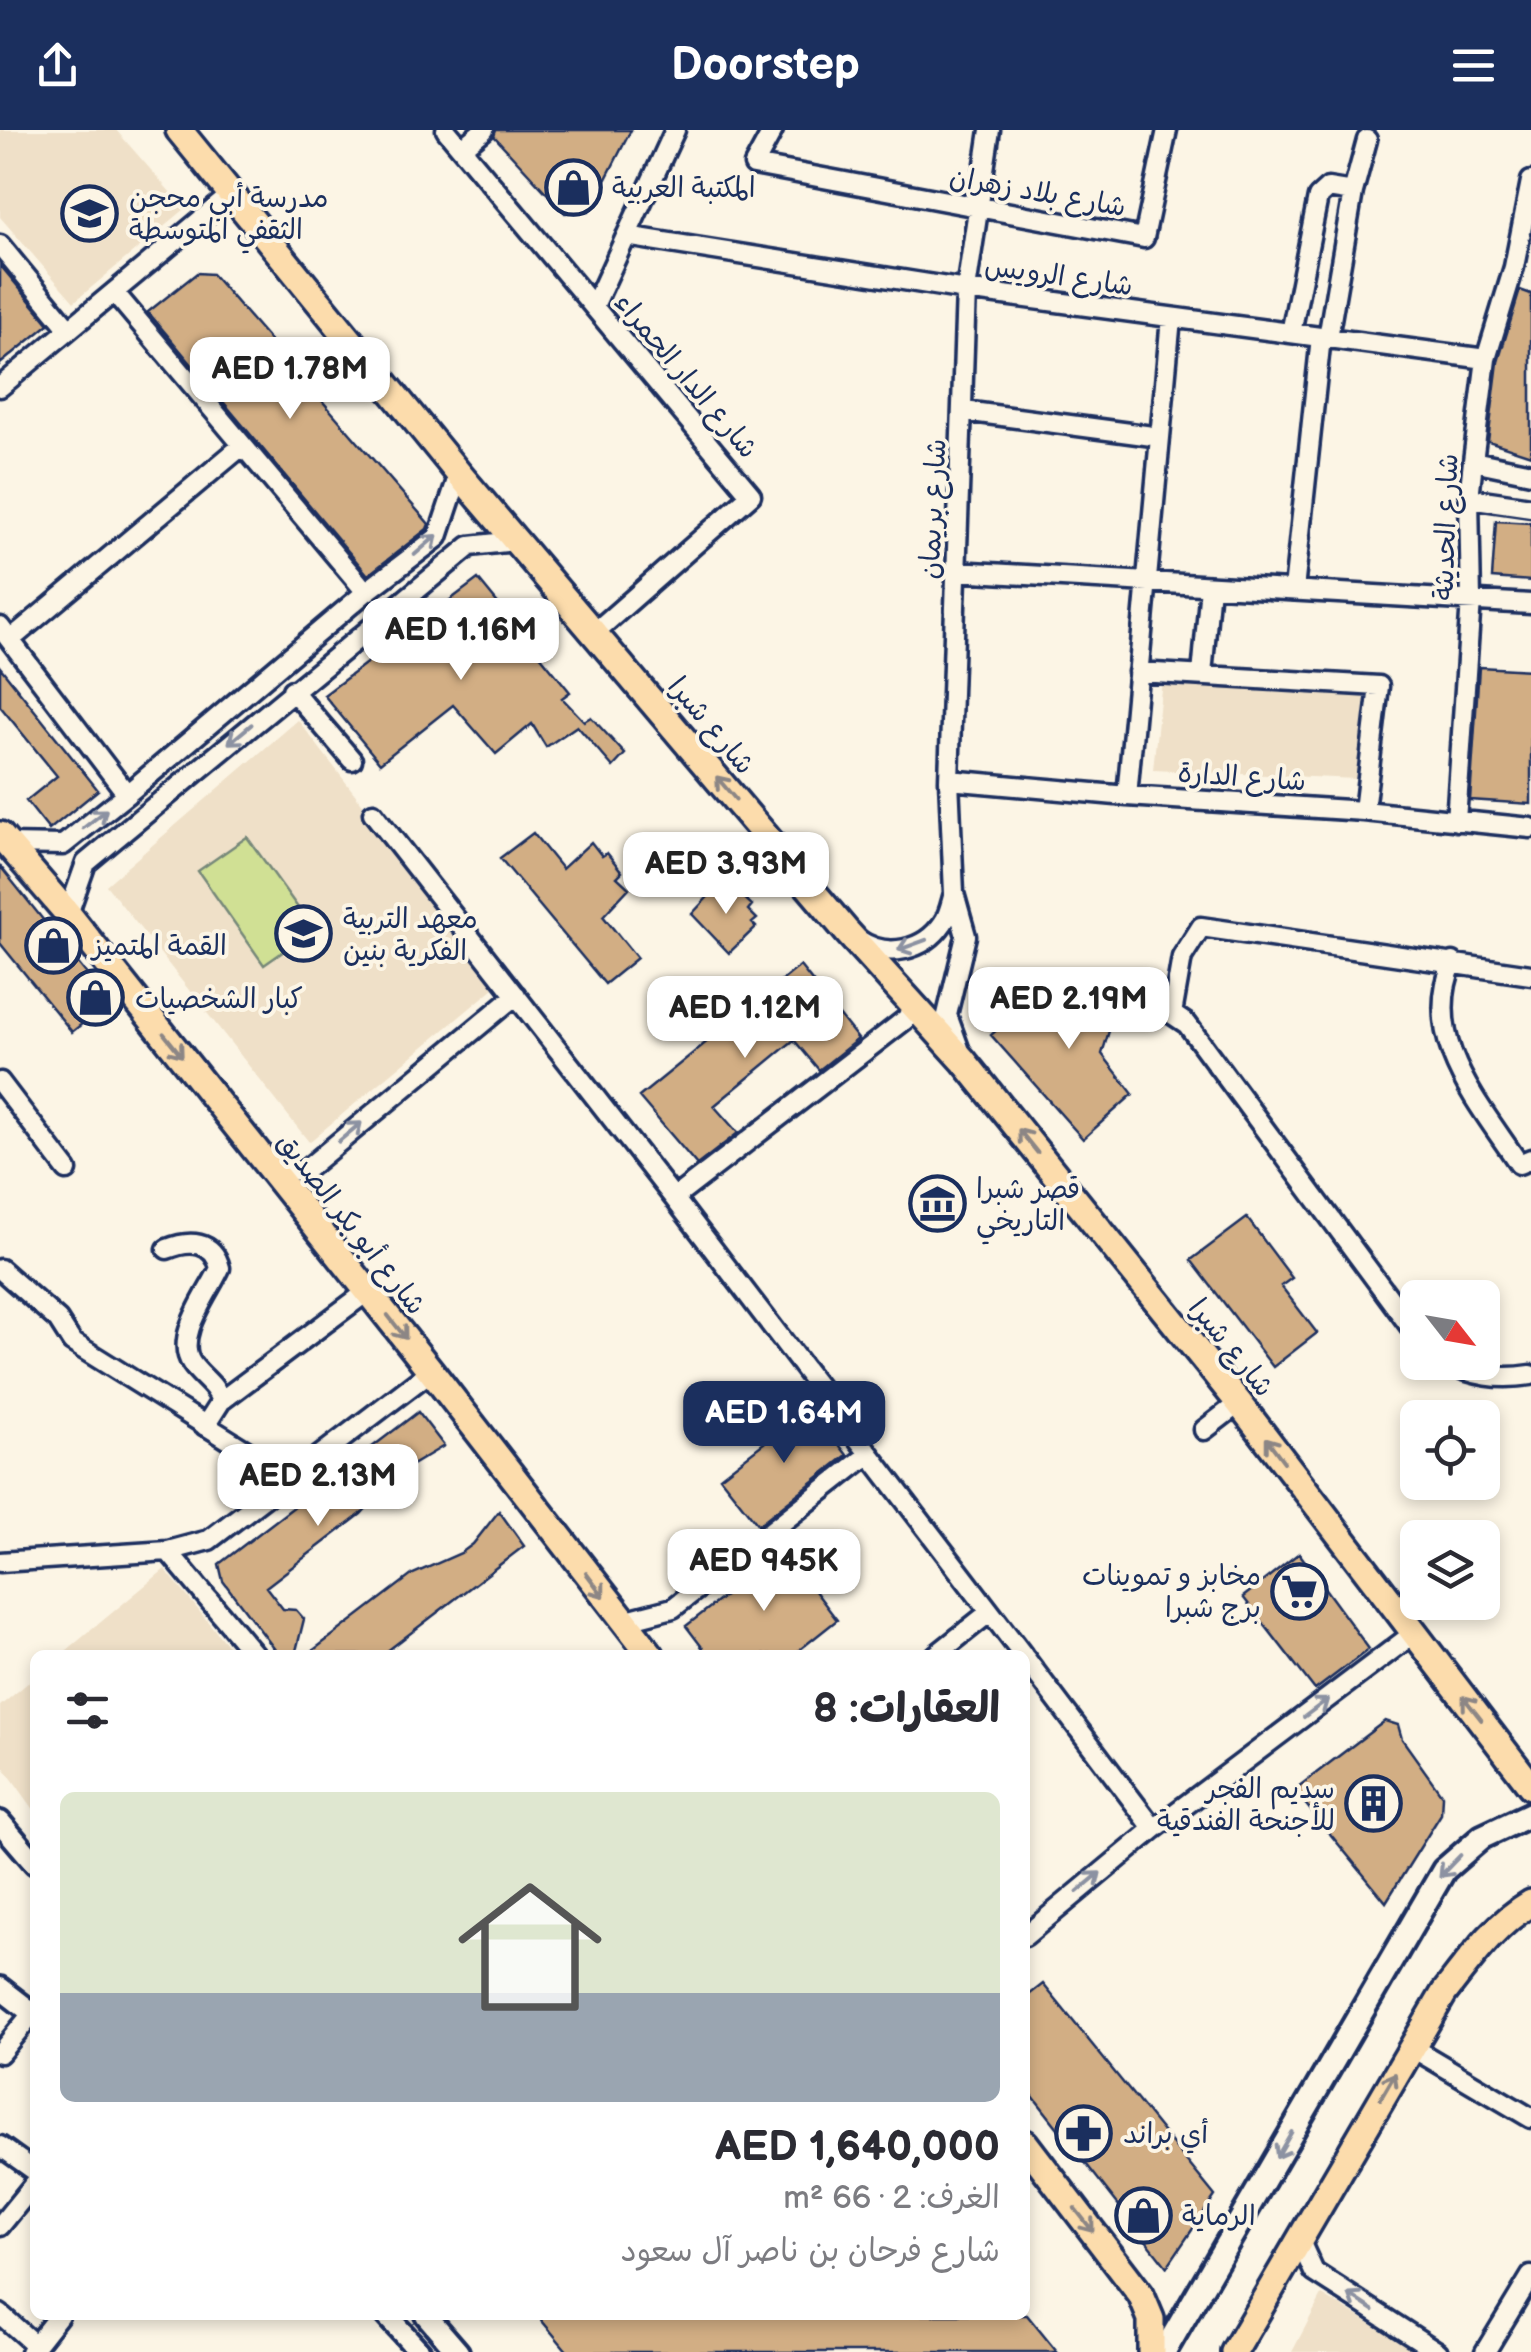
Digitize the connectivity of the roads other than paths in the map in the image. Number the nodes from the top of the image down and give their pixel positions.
1 (178, 130) edge
2 (446, 130) edge
3 (484, 130) edge
4 (674, 130) edge
5 (774, 130) edge
6 (990, 130) edge
7 (1167, 130) edge
8 (1367, 140) dead end
9 (462, 148) junction
10 (1531, 180) edge
11 (1353, 192) junction
12 (233, 193) junction
13 (977, 208) junction
14 (626, 236) junction
15 (0, 245) edge
16 (1522, 270) edge
17 (966, 290) junction
18 (114, 292) junction
19 (594, 306) junction
20 (1171, 318) junction
21 (69, 329) junction
22 (1291, 333) junction
23 (1324, 337) junction
24 (1486, 359) junction
25 (0, 387) edge
26 (964, 411) junction
27 (1160, 437) junction
28 (242, 446) junction
29 (1473, 462) junction
30 (1531, 473) edge
31 (458, 474) junction
32 (1469, 498) junction
33 (1531, 506) edge
34 (515, 540) junction
35 (956, 571) junction
36 (1147, 584) junction
37 (1210, 586) junction
38 (1294, 590) junction
39 (366, 592) junction
40 (1471, 600) junction
41 (1531, 604) edge
42 (594, 632) junction
43 (5, 634) edge
44 (1138, 672) junction
45 (1202, 675) junction
46 (292, 690) junction
47 (352, 760) dead end
48 (949, 780) junction
49 (127, 794) junction
50 (1127, 796) junction
51 (1364, 811) junction
52 (373, 814) dead end
53 (1456, 821) junction
54 (1531, 828) edge
55 (4, 839) edge
56 (954, 893) junction
57 (68, 914) junction
58 (847, 932) junction
59 (1453, 962) junction
60 (1531, 975) edge
61 (516, 995) junction
62 (919, 1009) junction
63 (963, 1060) junction
64 (0, 1082) edge
65 (1531, 1159) edge
66 (267, 1164) junction
67 (68, 1170) dead end
68 (674, 1198) junction
69 (167, 1250) dead end
70 (0, 1269) edge
71 (368, 1291) junction
72 (1400, 1313) edge
73 (432, 1371) junction
74 (1531, 1375) edge
75 (1500, 1379) edge
76 (221, 1401) junction
77 (1240, 1403) junction
78 (204, 1426) junction
79 (1204, 1430) dead end
80 (868, 1456) junction
81 (290, 1478) junction
82 (168, 1551) junction
83 (0, 1562) edge
84 (990, 1612) junction
85 (623, 1621) junction
86 (1413, 1634) junction
87 (250, 1650) edge
88 (644, 1650) edge
89 (942, 1650) edge
90 (1019, 1650) edge
91 (1030, 1665) edge
92 (1531, 1786) edge
93 (1531, 1814) edge
94 (0, 1822) edge
95 (1154, 1829) junction
96 (30, 1858) edge
97 (1531, 1903) edge
98 (1030, 1932) edge
99 (0, 1988) edge
100 (30, 2010) edge
101 (30, 2018) edge
102 (1411, 2047) junction
103 (0, 2053) edge
104 (1531, 2118) edge
105 (0, 2146) edge
106 (1030, 2150) edge
107 (30, 2167) edge
108 (30, 2189) edge
109 (0, 2226) edge
110 (1299, 2239) junction
111 (1531, 2276) edge
112 (0, 2314) edge
113 (55, 2320) edge
114 (391, 2320) edge
115 (430, 2320) edge
116 (32, 2348) edge
117 (420, 2352) edge
118 (458, 2352) edge
119 (1151, 2352) edge
120 (1164, 2352) edge
121 (1234, 2352) edge
122 (1438, 2352) edge
123 (1485, 2352) edge

1 - 12 main road, شارع شبرا
2 - 9 street, شارع الدار الحمراء
3 - 9 street
4 - 14 street
5 - 13 street, شارع بلاد زهران
6 - 13 street, شارع بريمان
7 - 13 street, شارع بلاد زهران
8 - 11 street
9 - 19 street, شارع الدار الحمراء
10 - 16 street, شارع الحديثة
11 - 22 street
11 - 23 street
12 - 18 street
12 - 31 main road, شارع شبرا
13 - 17 street, شارع بريمان
14 - 17 street, شارع الرويس
14 - 19 street
15 - 21 street
16 - 24 street, شارع الحديثة
17 - 20 street, شارع الرويس
17 - 26 street, شارع بريمان
18 - 21 street
18 - 28 street
19 - 42 street, شارع الدار الحمراء
20 - 22 street, شارع الرويس
20 - 27 street
21 - 25 street
22 - 23 street, شارع الرويس
23 - 24 street, شارع الرويس
23 - 38 street
24 - 29 street, شارع الحديثة
26 - 27 street
26 - 35 street, شارع بريمان
27 - 36 street
28 - 39 street
28 - 43 street
29 - 30 street
29 - 32 street, شارع الحديثة
31 - 34 main road, شارع شبرا
39 -> 31 street
32 - 33 street
32 - 40 street, شارع الحديثة
34 - 42 main road, شارع شبرا
34 - 46 street
35 - 36 street
35 - 48 street, شارع بريمان
36 - 37 street
36 - 44 street
37 - 38 street
37 - 45 street
38 - 40 street
39 - 49 street
40 - 41 street
40 - 53 street, شارع الحديثة
58 -> 42 main road, شارع شبرا
43 - 49 street
44 - 45 street
44 - 50 street
45 - 51 street
46 - 47 street
46 -> 57 street
48 - 50 street, شارع الدارة
48 - 56 street, شارع بريمان
55 -> 49 street
50 - 51 street, شارع الدارة
51 - 53 street, شارع الدارة
52 - 61 street
53 - 54 street, شارع الدارة
55 - 57 main road, شارع أبو بكر الصديق
56 -> 58 street
56 - 63 street, شارع بريمان
57 -> 66 main road, شارع أبو بكر الصديق
58 - 62 main road, شارع شبرا
59 - 60 street
59 - 65 street
59 - 72 street
66 -> 61 street
61 - 68 street
62 - 63 main road, شارع شبرا
62 - 68 street
77 -> 63 main road, شارع شبرا
64 - 67 street
66 - 71 main road, شارع أبو بكر الصديق
68 - 80 street
69 - 76 street
70 - 78 street
71 -> 73 main road, شارع أبو بكر الصديق
71 - 76 street
73 - 81 street
73 -> 85 main road, شارع أبو بكر الصديق
74 - 75 street
76 - 78 street
77 - 79 street
86 -> 77 main road, شارع شبرا
78 - 81 street
80 - 84 street
80 - 85 street
81 - 82 street
82 - 83 street
82 - 87 street
84 - 89 street
84 - 90 street
85 - 88 main road, شارع أبو بكر الصديق
92 -> 86 main road, شارع شبرا
95 -> 86 street
91 - 95 street
93 -> 120 main road
94 - 96 street
98 -> 95 street
97 - 102 main road
99 - 100 street
101 - 103 street
102 - 104 street
110 -> 102 main road
105 - 107 street
106 -> 119 main road
108 - 109 street
110 - 121 main road
122 -> 110 street
111 - 123 street
112 - 116 street
113 - 116 street
114 - 117 street
115 - 118 street

